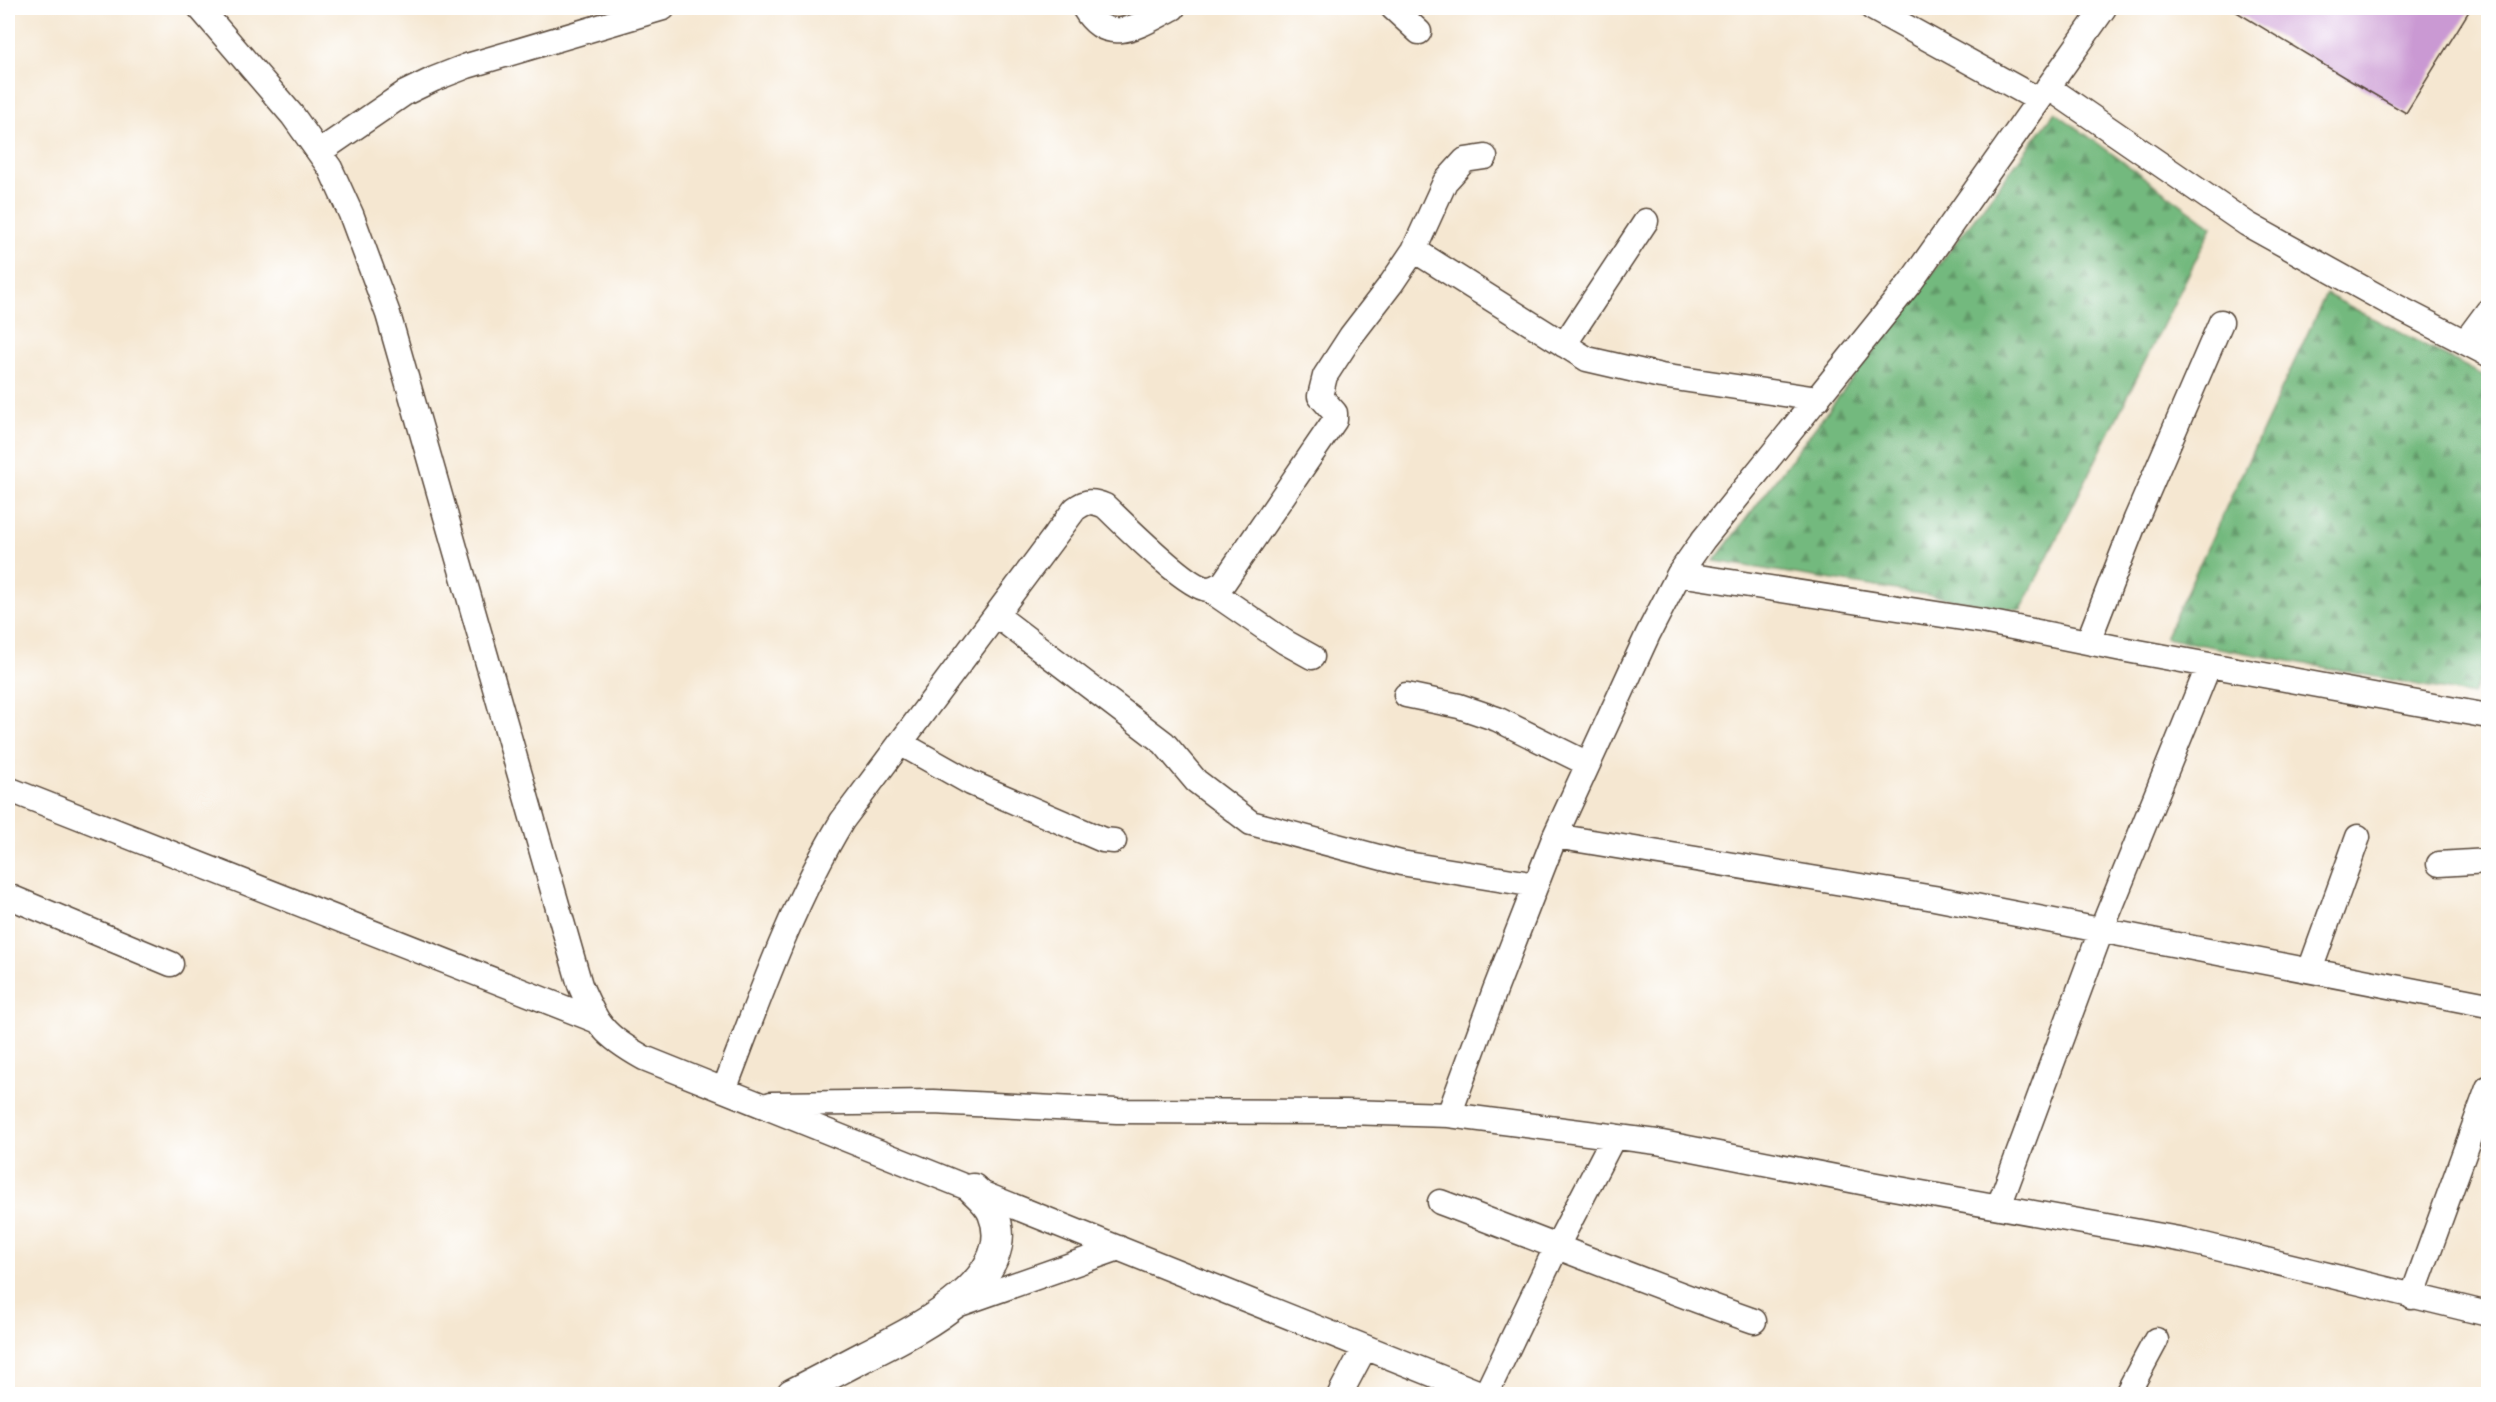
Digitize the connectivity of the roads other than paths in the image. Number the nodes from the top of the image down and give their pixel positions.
1 (200, 8) edge
2 (663, 8) edge
3 (1084, 8) edge
4 (1173, 8) edge
5 (1393, 8) edge
6 (1872, 8) edge
7 (2104, 8) edge
8 (1419, 32) dead end
9 (2044, 94) junction
10 (319, 152) junction
11 (1485, 157) dead end
12 (1647, 221) dead end
13 (1414, 250) junction
14 (2488, 311) edge
15 (2221, 322) dead end
16 (2465, 342) junction
17 (1564, 345) junction
18 (2488, 354) edge
19 (1818, 399) junction
20 (1679, 574) junction
21 (1208, 589) junction
22 (996, 615) junction
23 (2088, 642) junction
24 (1312, 657) dead end
25 (2209, 664) junction
26 (1406, 695) dead end
27 (2488, 716) edge
28 (900, 743) junction
29 (1588, 764) junction
30 (8, 789) edge
31 (1555, 836) junction
32 (2358, 837) dead end
33 (1114, 841) dead end
34 (2488, 861) edge
35 (2439, 864) dead end
36 (1536, 885) junction
37 (8, 896) edge
38 (2101, 931) junction
39 (171, 964) dead end
40 (2310, 970) junction
41 (2488, 1005) edge
42 (596, 1020) junction
43 (2488, 1088) edge
44 (724, 1090) junction
45 (756, 1104) junction
46 (1449, 1115) junction
47 (1614, 1136) junction
48 (973, 1189) junction
49 (1440, 1202) dead end
50 (1999, 1206) junction
51 (1557, 1245) junction
52 (1119, 1248) junction
53 (2412, 1297) junction
54 (951, 1306) junction
55 (2488, 1314) edge
56 (1754, 1321) dead end
57 (2156, 1340) dead end
58 (1365, 1347) junction
59 (792, 1395) edge
60 (1340, 1395) edge
61 (1484, 1395) edge
62 (2127, 1395) edge

1 - 10 street
2 - 10 street
3 - 4 street
5 - 8 street
6 - 9 street
7 - 9 street
9 - 16 street
9 - 19 street
10 - 42 street
11 - 13 street
12 - 17 street
13 - 17 street
13 - 21 street
14 - 16 street
15 - 23 street
16 - 18 street
17 - 19 street
19 - 20 street
20 - 23 street
20 - 29 street
21 - 22 street
21 - 24 street
22 - 28 street
22 - 36 street
23 - 25 street
25 - 27 street
25 - 38 street
26 - 29 street
28 - 33 street
28 - 44 street
29 - 31 street
30 - 42 street
31 - 36 street
31 - 38 street
32 - 40 street
34 - 35 street
36 - 46 street
37 - 39 street
38 - 40 street
38 - 50 street
40 - 41 street
42 - 44 street
43 - 53 street
44 - 45 street
45 - 46 street
45 - 48 street
46 - 47 street
47 - 50 street
47 - 51 street
48 - 52 street
48 - 54 main road
49 - 51 street
50 - 53 street
51 - 56 street
51 - 61 street
52 - 54 street
52 - 58 street
53 - 55 street
54 - 59 main road
57 - 62 street
58 - 60 street
58 - 61 street

